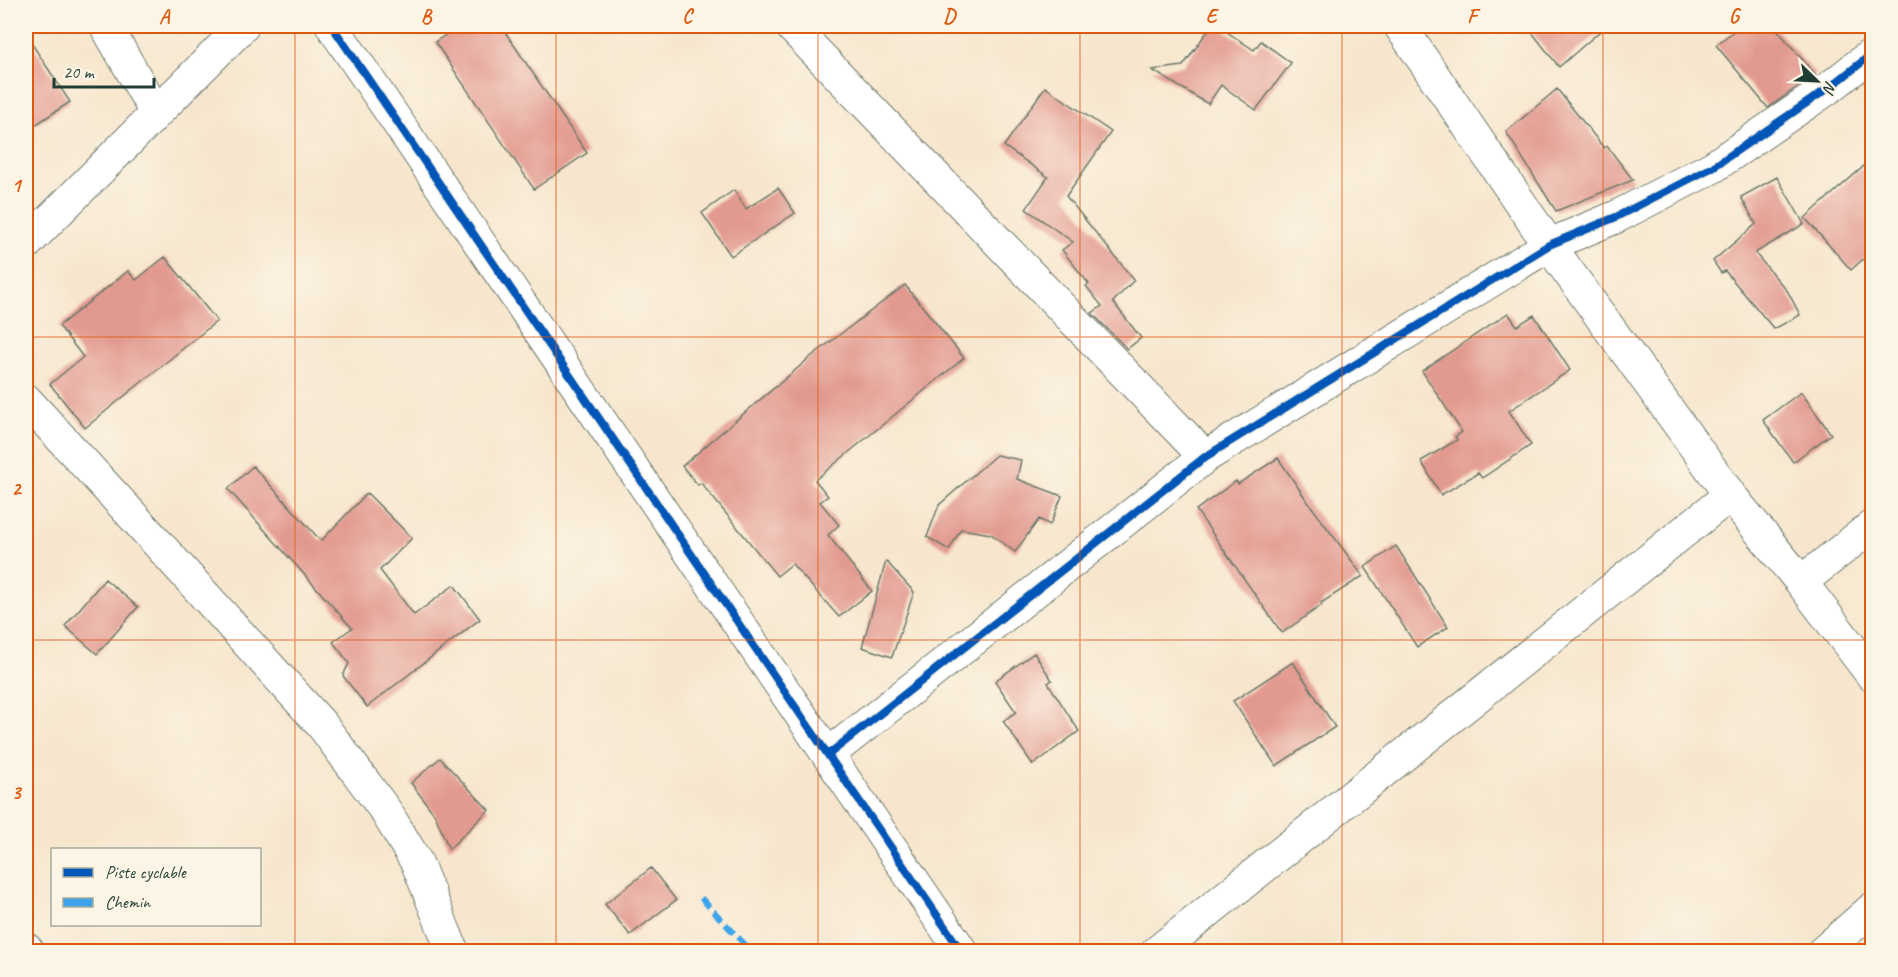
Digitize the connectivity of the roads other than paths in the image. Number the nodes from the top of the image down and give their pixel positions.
1 (106, 26) edge
2 (243, 26) edge
3 (332, 26) edge
4 (791, 26) edge
5 (1400, 26) edge
6 (1872, 54) edge
7 (156, 113) junction
8 (26, 244) edge
9 (1549, 245) junction
10 (26, 400) edge
11 (1205, 457) junction
12 (1730, 495) junction
13 (1872, 526) edge
14 (1801, 582) junction
15 (1872, 675) edge
16 (829, 754) junction
17 (1872, 909) edge
18 (453, 951) edge
19 (962, 951) edge
20 (1157, 951) edge
21 (1823, 951) edge

1 - 7 street
2 - 7 street
3 - 16 street
4 - 11 street
5 - 9 street
6 - 9 street
7 - 8 street
9 - 11 street
9 - 12 street
10 - 18 street
11 - 16 street
12 - 14 street
12 - 20 street
13 - 14 street
14 - 15 street
16 - 19 street
17 - 21 street

